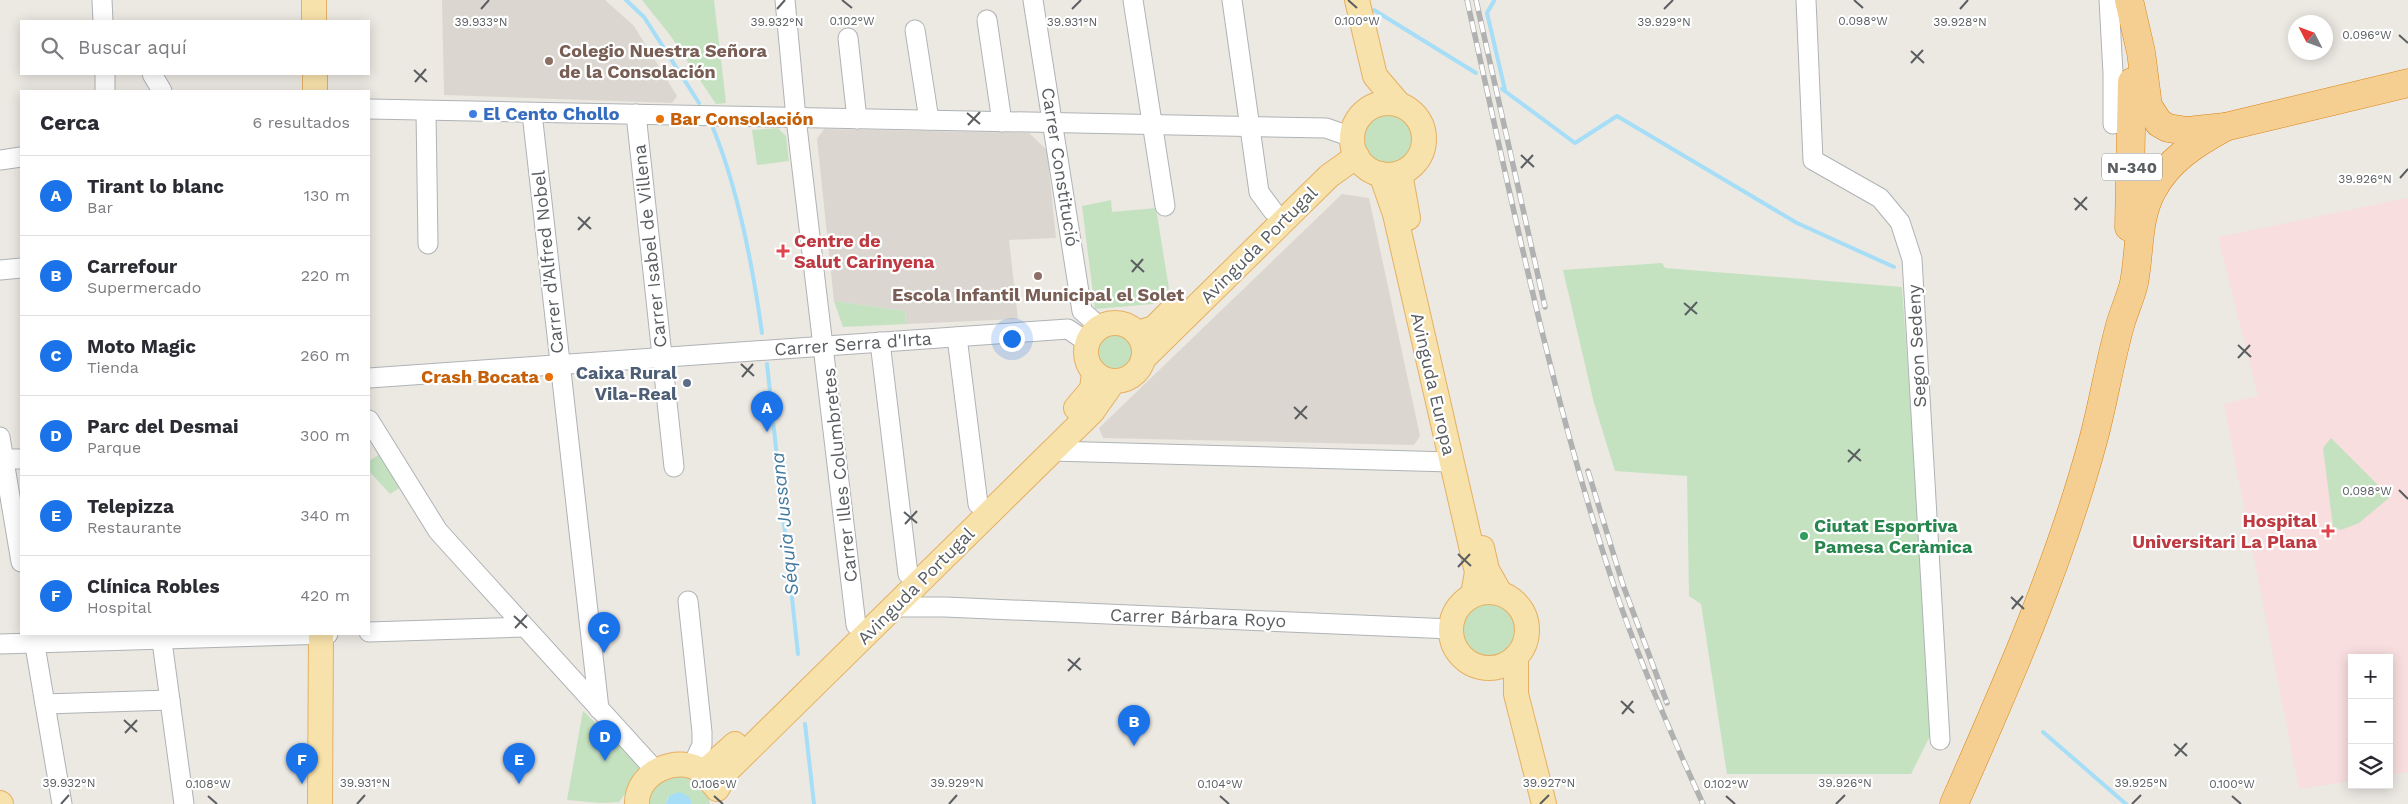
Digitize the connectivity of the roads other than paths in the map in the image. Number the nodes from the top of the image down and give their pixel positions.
1 (102, 0) edge
2 (314, 0) edge
3 (785, 0) edge
4 (1033, 0) edge
5 (1133, 0) edge
6 (1232, 0) edge
7 (1345, 0) edge
8 (1357, 0) edge
9 (1806, 0) edge
10 (2123, 4) edge
11 (103, 20) edge
12 (314, 20) edge
13 (987, 20) dead end
14 (915, 30) dead end
15 (848, 38) dead end
16 (105, 75) edge
17 (153, 75) edge
18 (315, 75) edge
19 (2404, 82) edge
20 (105, 90) edge
21 (161, 90) edge
22 (315, 90) edge
23 (1398, 103) junction
24 (370, 109) edge
25 (1365, 110) junction
26 (426, 111) junction
27 (532, 112) junction
28 (636, 114) junction
29 (796, 118) junction
30 (857, 119) junction
31 (929, 120) junction
32 (1002, 122) junction
33 (1053, 123) junction
34 (2113, 124) dead end
35 (1152, 125) junction
36 (1250, 127) junction
37 (2225, 127) junction
38 (1353, 145) junction
39 (20, 157) edge
40 (0, 160) edge
41 (1390, 174) junction
42 (1165, 206) dead end
43 (1273, 211) junction
44 (428, 244) dead end
45 (20, 268) edge
46 (0, 270) edge
47 (2121, 323) junction
48 (1085, 333) junction
49 (1137, 333) junction
50 (957, 336) junction
51 (880, 342) junction
52 (825, 346) junction
53 (662, 358) junction
54 (1144, 358) junction
55 (560, 365) junction
56 (1103, 377) junction
57 (370, 378) edge
58 (370, 422) edge
59 (1075, 428) junction
60 (0, 437) edge
61 (1052, 451) junction
62 (1089, 452) junction
63 (8, 459) edge
64 (1451, 462) junction
65 (674, 467) dead end
66 (978, 504) junction
67 (20, 554) edge
68 (916, 576) junction
69 (1500, 593) junction
70 (1473, 595) junction
71 (688, 601) dead end
72 (894, 607) junction
73 (945, 607) junction
74 (856, 625) junction
75 (524, 627) junction
76 (1451, 629) junction
77 (370, 632) edge
78 (242, 635) edge
79 (321, 635) edge
80 (162, 636) edge
81 (34, 638) edge
82 (0, 644) edge
83 (1516, 657) junction
84 (1488, 668) junction
85 (170, 700) junction
86 (46, 704) junction
87 (599, 709) junction
88 (1940, 740) dead end
89 (656, 771) junction
90 (708, 783) edge
91 (635, 803) edge
92 (62, 804) edge
93 (184, 804) edge
94 (320, 804) edge
95 (1532, 804) edge
96 (1544, 804) edge
97 (1954, 804) edge

1 - 11 street
2 - 12 main road
3 - 29 street, Carrer Illes Columbretes
4 - 33 street, Carrer Constitució
5 - 35 street
6 - 36 street
7 - 25 main road
8 - 23 main road
9 - 88 street, Segon Sedeny
10 - 34 street
10 - 37 highway
10 - 47 highway, N-340
13 - 32 street
14 - 31 street
15 - 30 street
16 - 20 street
17 - 21 street
18 - 22 main road
19 - 37 highway
23 - 25 main road
23 - 41 main road
24 - 26 street
25 - 38 main road
26 - 27 street
26 - 44 street
27 - 28 street
27 - 55 street, Carrer d'Alfred Nobel
28 - 29 street
28 - 53 street, Carrer Isabel de Villena
29 - 30 street
29 - 52 street, Carrer Illes Columbretes
30 - 31 street
31 - 32 street
32 - 33 street
33 - 35 street
33 - 48 street, Carrer Constitució
35 - 36 street
35 - 42 street
36 - 38 street
36 - 43 street
37 - 47 highway
38 - 41 main road
38 - 43 main road, Avinguda Portugal
38 - 54 main road, Avinguda Portugal
39 - 40 street
41 - 64 main road, Avinguda Europa
41 - 69 main road, Avinguda Europa
43 - 49 main road, Avinguda Portugal
45 - 46 street
47 - 97 highway, N-340
48 - 49 main road
48 - 50 street, Carrer Serra d'Irta
48 - 56 main road
49 - 54 main road
50 - 51 street, Carrer Serra d'Irta
50 - 66 street
51 - 52 street, Carrer Serra d'Irta
51 - 68 street
52 - 53 street, Carrer Serra d'Irta
52 - 74 street, Carrer Illes Columbretes
53 - 55 street, Carrer Serra d'Irta
53 - 65 street, Carrer Isabel de Villena
54 - 56 main road
55 - 57 street, Carrer Serra d'Irta
55 - 87 street, Carrer d'Alfred Nobel
56 - 59 main road, Avinguda Portugal
56 - 66 main road, Avinguda Portugal
58 - 75 street
59 - 61 main road, Avinguda Portugal
59 - 62 street
60 - 63 street
61 - 62 street
61 - 68 main road, Avinguda Portugal
62 - 64 street
63 - 67 street
64 - 70 main road, Avinguda Europa
66 - 68 main road, Avinguda Portugal
68 - 72 main road, Avinguda Portugal
68 - 73 street
68 - 74 main road, Avinguda Portugal
69 - 70 main road
69 - 83 main road
70 - 76 main road
71 - 90 street
72 - 73 street, Carrer Bárbara Royo
72 - 90 main road, Avinguda Portugal
73 - 76 street, Carrer Bárbara Royo
74 - 90 main road, Avinguda Portugal
75 - 77 street
75 - 87 street
76 - 84 main road
78 - 80 street
79 - 94 main road
80 - 81 street
80 - 85 street
81 - 82 street
81 - 86 street
83 - 84 main road
83 - 96 main road
84 - 95 main road
85 - 86 street
85 - 93 street
86 - 92 street
87 - 89 street
89 - 90 main road
89 - 91 main road

